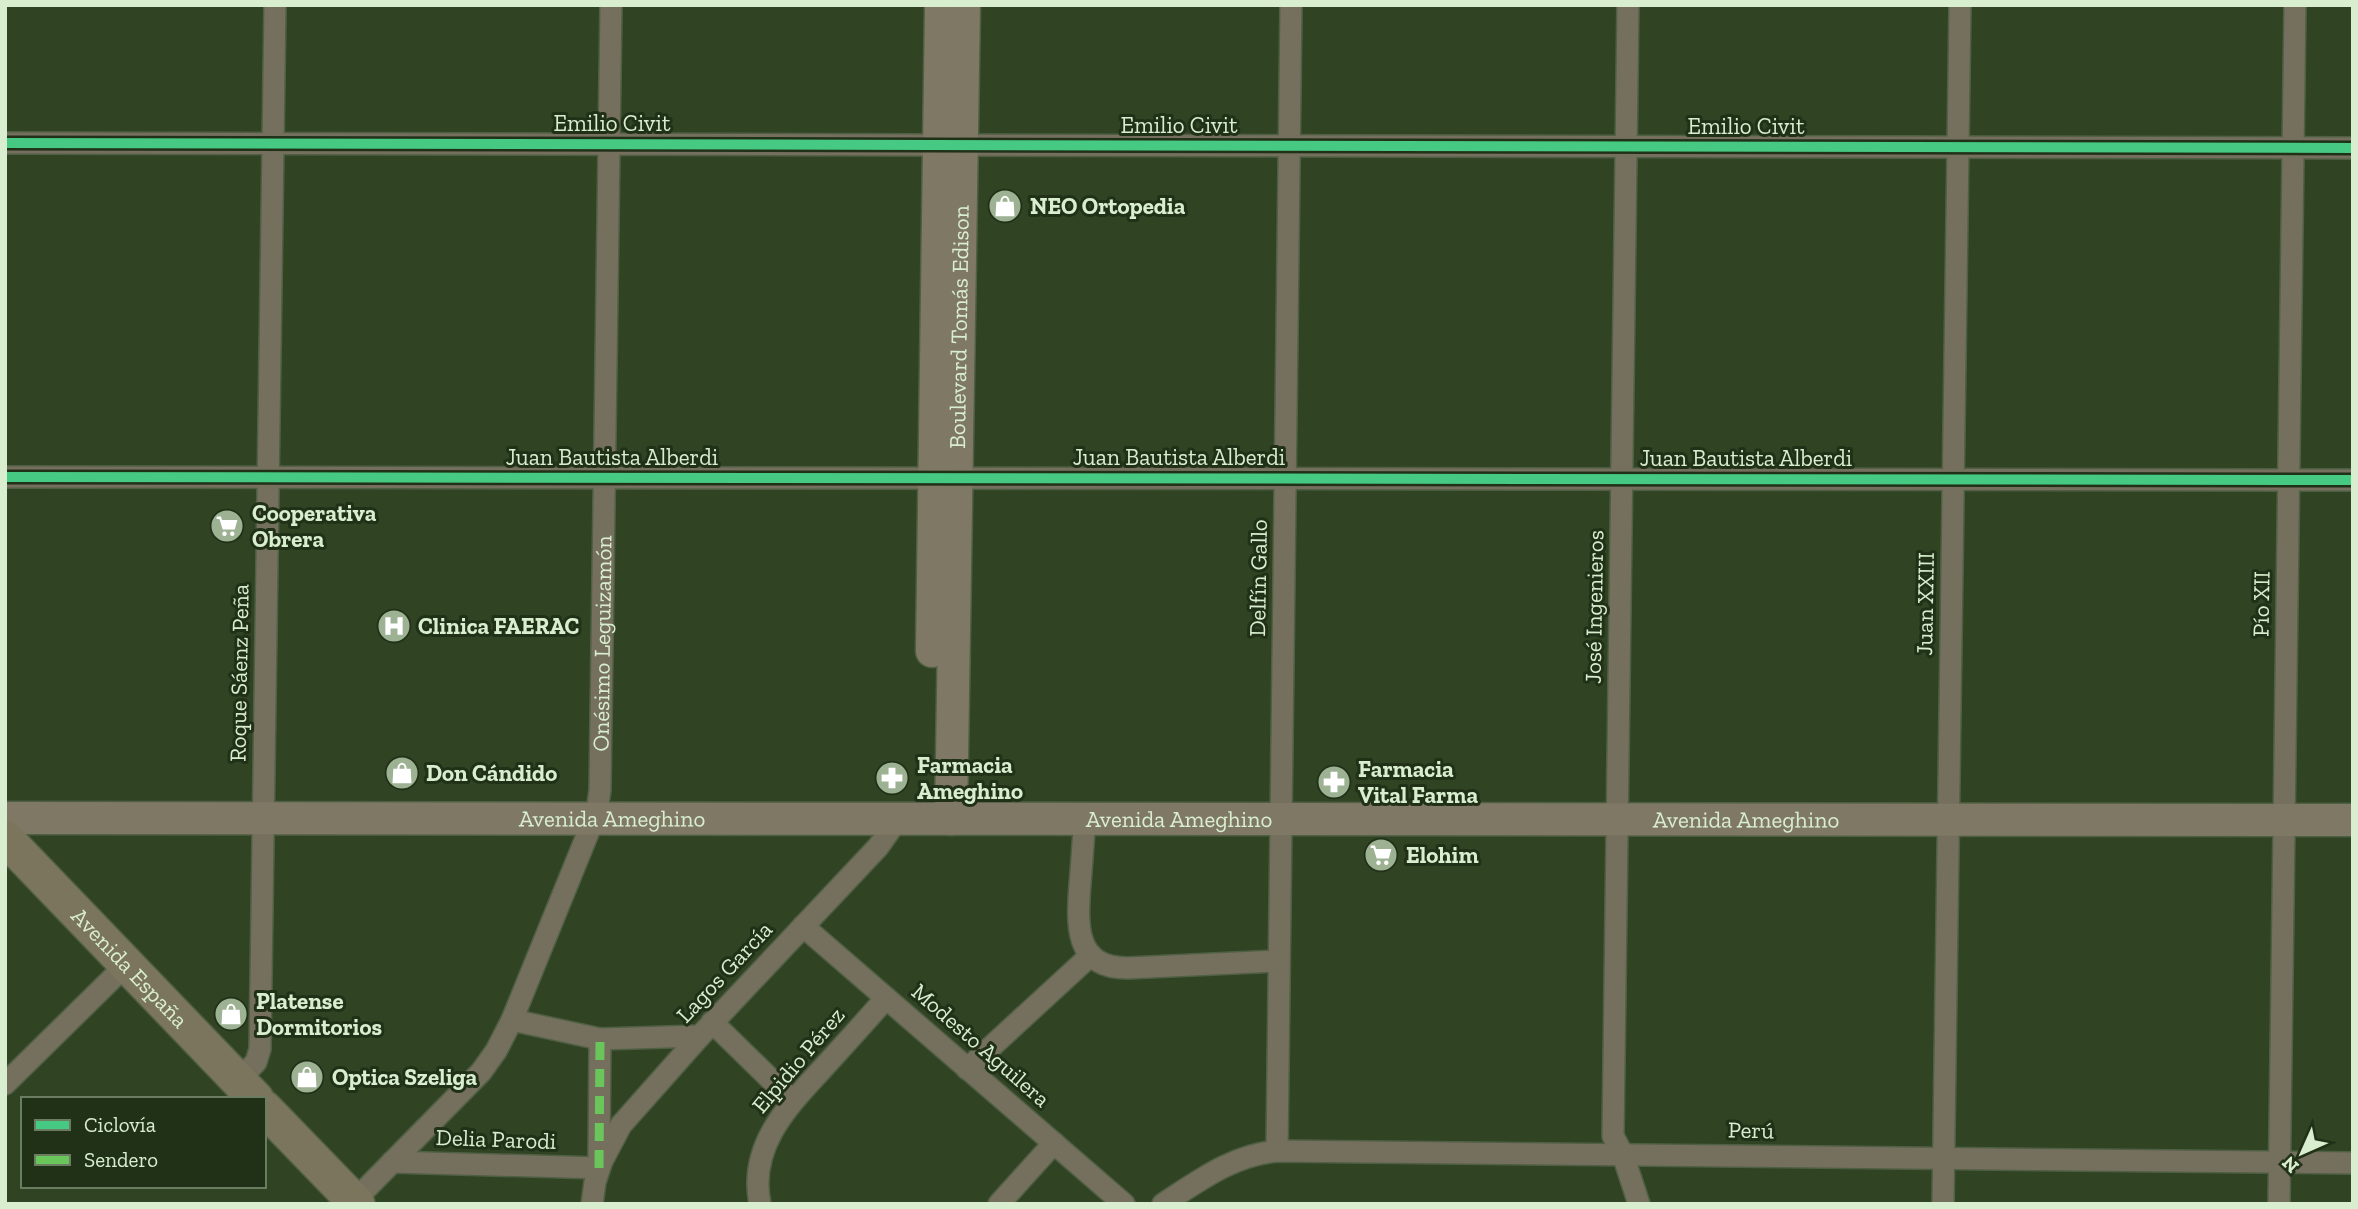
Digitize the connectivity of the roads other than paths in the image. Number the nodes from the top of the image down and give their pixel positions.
1 (275, 5) edge
2 (611, 5) edge
3 (941, 5) edge
4 (964, 5) edge
5 (1291, 5) edge
6 (1628, 5) edge
7 (1960, 5) edge
8 (2295, 5) edge
9 (5, 143) edge
10 (273, 144) junction
11 (609, 144) junction
12 (950, 145) junction
13 (1290, 146) junction
14 (1626, 147) junction
15 (1958, 147) junction
16 (2293, 148) junction
17 (2353, 148) edge
18 (5, 477) edge
19 (268, 477) junction
20 (604, 478) junction
21 (945, 478) junction
22 (1285, 479) junction
23 (1622, 479) junction
24 (1953, 479) junction
25 (2288, 480) junction
26 (2353, 480) edge
27 (263, 818) junction
28 (596, 818) junction
29 (898, 819) junction
30 (940, 819) junction
31 (1085, 819) junction
32 (1281, 819) junction
33 (1617, 819) junction
34 (1949, 820) junction
35 (2284, 820) junction
36 (2353, 820) edge
37 (6, 828) edge
38 (13, 873) edge
39 (803, 926) junction
40 (1090, 955) junction
41 (1279, 961) junction
42 (120, 971) junction
43 (886, 998) junction
44 (512, 1020) junction
45 (706, 1029) junction
46 (600, 1039) junction
47 (967, 1069) junction
48 (5, 1084) edge
49 (241, 1093) edge
50 (793, 1101) junction
51 (266, 1110) edge
52 (266, 1136) edge
53 (1054, 1143) junction
54 (1277, 1151) junction
55 (1623, 1155) junction
56 (1944, 1158) junction
57 (392, 1162) junction
58 (2280, 1162) junction
59 (2353, 1163) edge
60 (599, 1168) junction
61 (348, 1203) edge
62 (592, 1204) edge
63 (761, 1204) edge
64 (999, 1204) edge
65 (1124, 1204) edge
66 (1163, 1204) edge
67 (1639, 1204) edge
68 (1943, 1204) edge
69 (2279, 1204) edge

1 - 10 street, Roque Sáenz Peña
2 - 11 street, Onésimo Leguizamón
3 - 12 main road, Boulevard Tomás Edison
4 - 12 main road, Boulevard Tomás Edison
5 - 13 street, Delfín Gallo
6 - 14 street, José Ingenieros
7 - 15 street, Juan XXIII
8 - 16 street, Pío XII
9 - 10 street, Emilio Civit
10 - 11 street, Emilio Civit
10 - 19 street, Roque Sáenz Peña
11 - 12 street, Emilio Civit
11 - 20 street, Onésimo Leguizamón
12 - 13 street, Emilio Civit
12 - 21 main road, Boulevard Tomás Edison
13 - 14 street, Emilio Civit
13 - 22 street, Delfín Gallo
14 - 15 street, Emilio Civit
14 - 23 street, José Ingenieros
15 - 16 street, Emilio Civit
15 - 24 street, Juan XXIII
16 - 17 street, Emilio Civit
16 - 25 street, Pío XII
18 - 19 street, Juan Bautista Alberdi
19 - 20 street, Juan Bautista Alberdi
19 - 27 street, Roque Sáenz Peña
20 - 21 street, Juan Bautista Alberdi
20 - 28 street, Onésimo Leguizamón
21 - 22 street, Juan Bautista Alberdi
21 - 30 main road, Boulevard Tomás Edison
22 - 23 street, Juan Bautista Alberdi
22 - 32 street, Delfín Gallo
23 - 24 street, Juan Bautista Alberdi
23 - 33 street, José Ingenieros
24 - 25 street, Juan Bautista Alberdi
24 - 34 street, Juan XXIII
25 - 26 street, Juan Bautista Alberdi
25 - 35 street, Pío XII
27 - 28 main road, Avenida Ameghino
27 - 37 main road, Avenida Ameghino
27 - 49 street, Roque Sáenz Peña
28 - 29 main road, Avenida Ameghino
28 - 44 street, Onésimo Leguizamón
29 - 30 main road, Avenida Ameghino
29 - 39 street, Lagos García
30 - 31 main road, Avenida Ameghino
31 - 32 main road, Avenida Ameghino
31 - 40 street
32 - 33 main road, Avenida Ameghino
32 - 41 street, Delfín Gallo
33 - 34 main road, Avenida Ameghino
33 - 55 street, José Ingenieros
34 - 35 main road, Avenida Ameghino
34 - 56 street, Juan XXIII
35 - 36 main road, Avenida Ameghino
35 - 58 street, Pío XII
37 - 38 main road
37 - 42 main road, Avenida España
38 - 42 main road, Avenida España
39 - 43 street, Modesto Aguilera
39 - 45 street, Lagos García
40 - 41 street
40 - 47 street
41 - 54 street, Delfín Gallo
42 - 48 street
42 - 49 main road, Avenida España
42 - 49 main road, Avenida España
43 - 47 street, Modesto Aguilera
43 - 50 street, Elpidio Pérez
44 - 46 street
44 - 57 street, Onésimo Leguizamón
45 - 46 street
45 - 50 street
45 - 60 street, Lagos García
46 - 60 street, Lagos García
47 - 53 street, Modesto Aguilera
50 - 63 street, Elpidio Pérez
51 - 61 main road
52 - 61 main road
53 - 64 street
53 - 65 street, Modesto Aguilera
54 - 55 street, Perú
54 - 66 street, Perú
55 - 56 street, Perú
55 - 67 street, José Ingenieros
56 - 58 street, Perú
56 - 68 street, Juan XXIII
57 - 60 street, Delia Parodi
57 - 61 street, Onésimo Leguizamón
58 - 59 street, Perú
58 - 69 street, Pío XII
60 - 62 street, Lagos García

